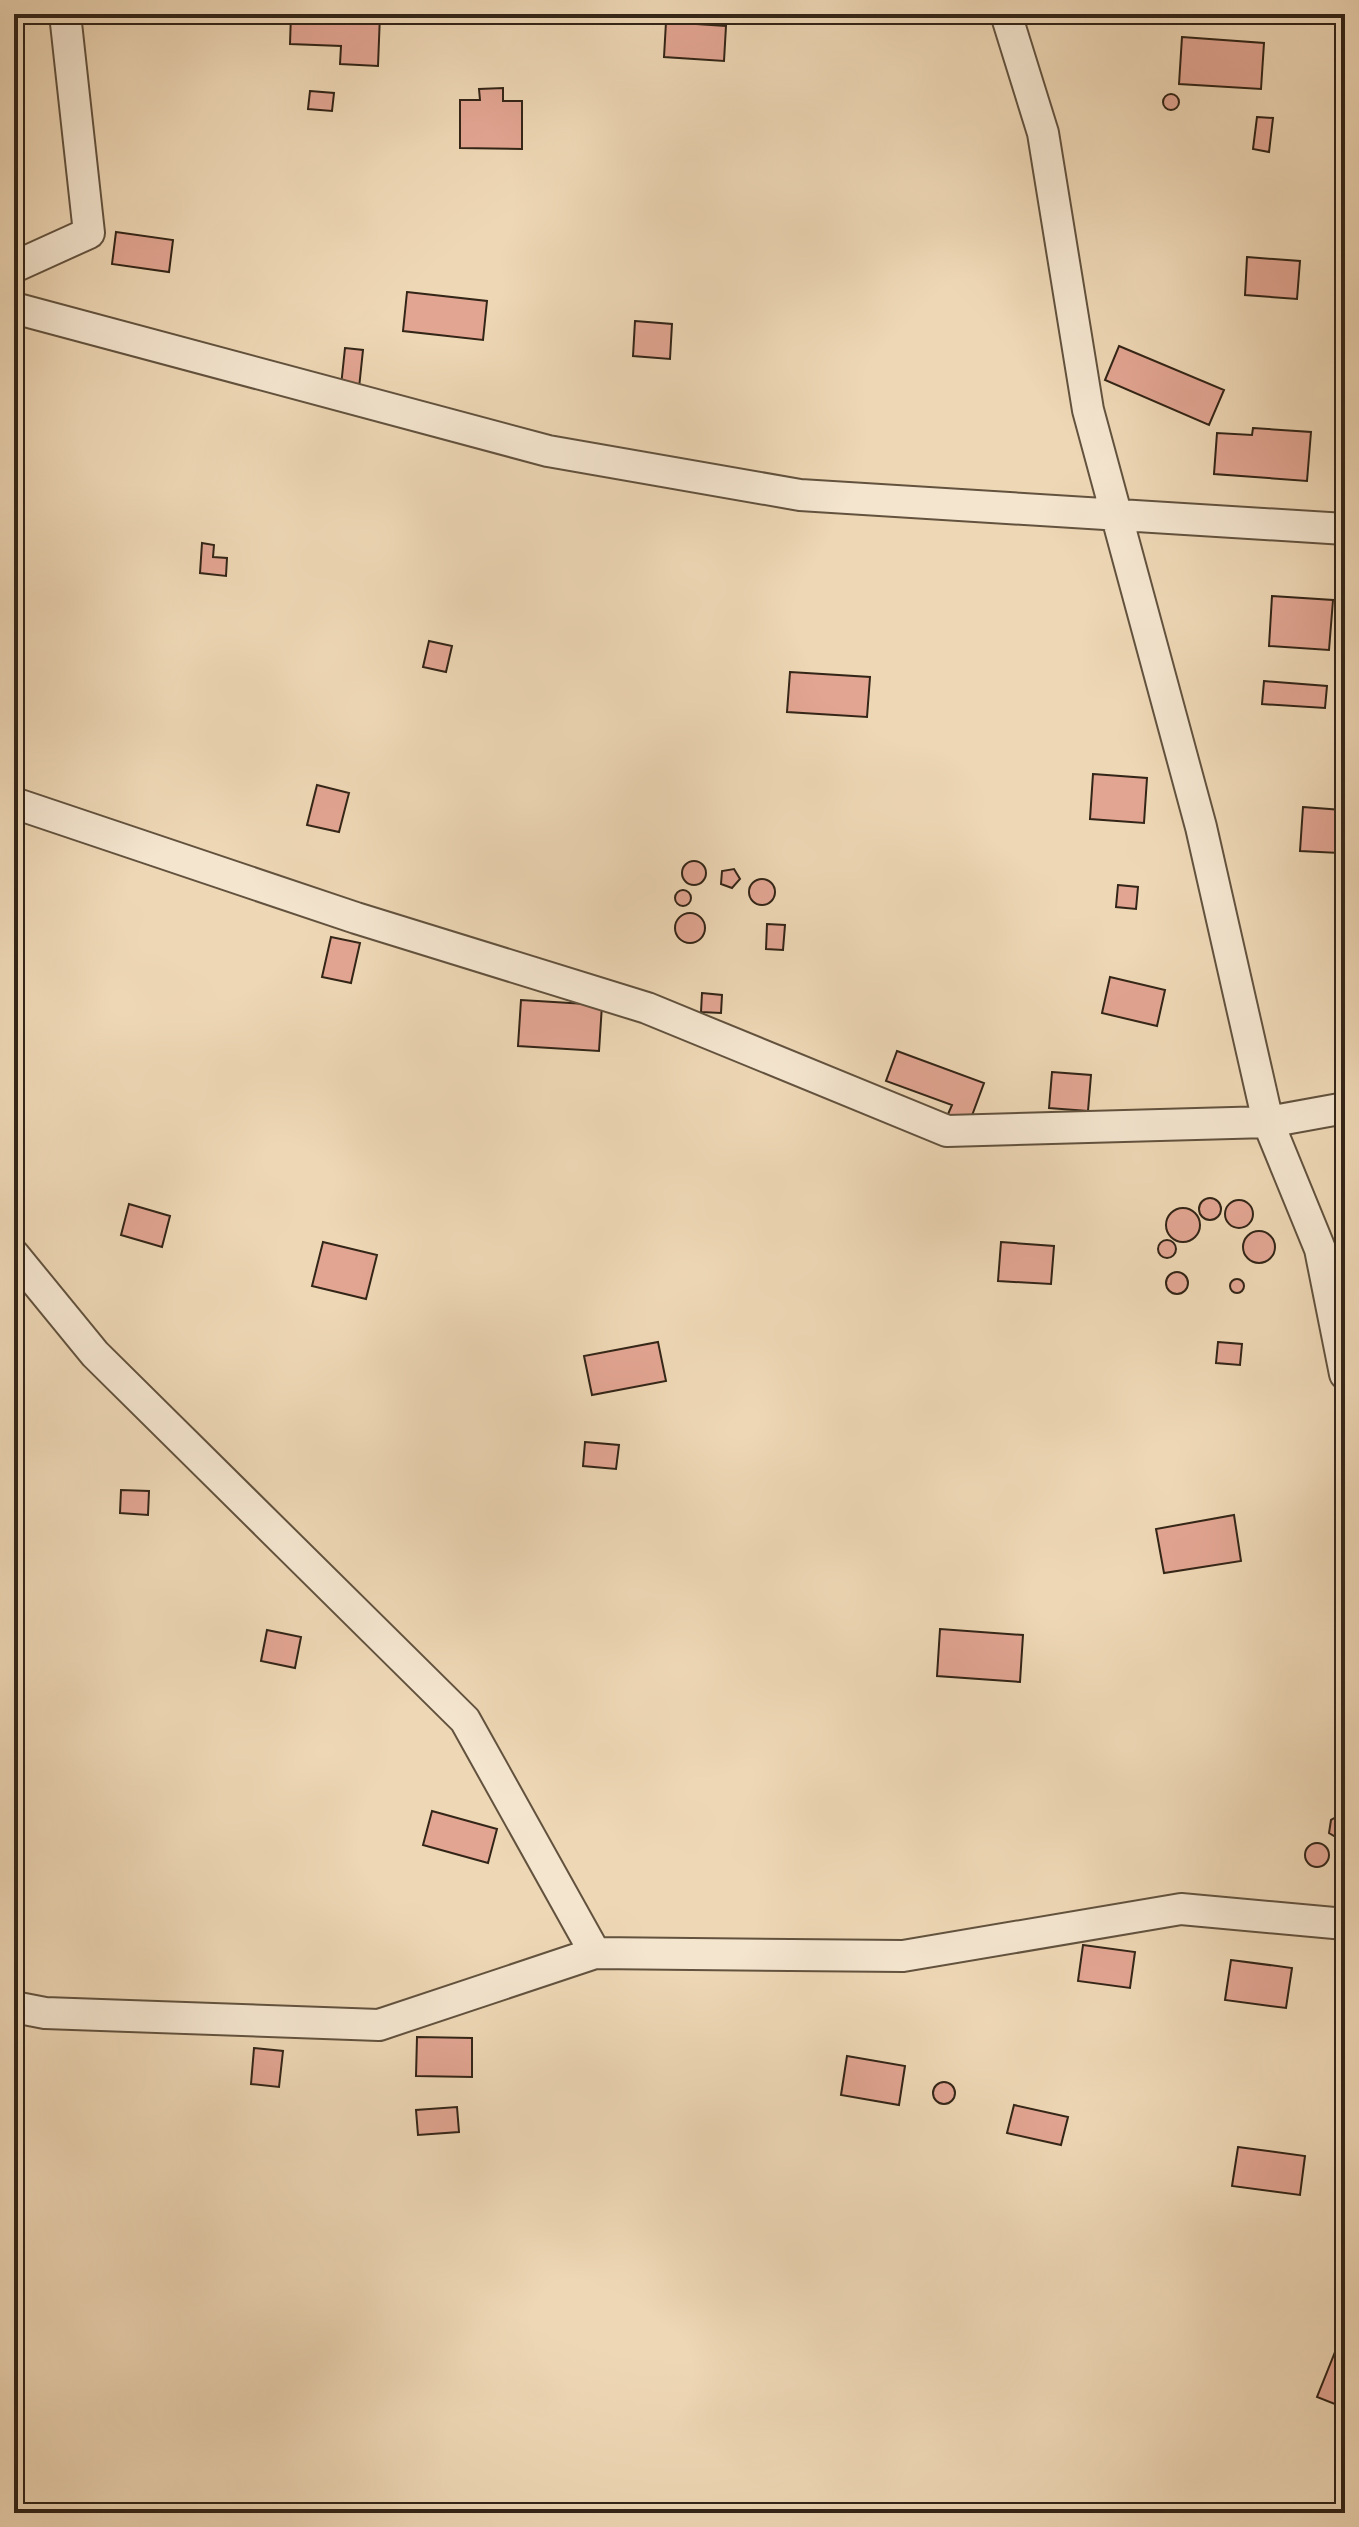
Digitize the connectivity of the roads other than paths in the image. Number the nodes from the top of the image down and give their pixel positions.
1 (65, 14) edge
2 (1006, 14) edge
3 (14, 267) edge
4 (14, 308) edge
5 (1117, 517) junction
6 (1345, 529) edge
7 (14, 803) edge
8 (1345, 1108) edge
9 (1268, 1122) junction
10 (14, 1255) edge
11 (1345, 1374) edge
12 (1345, 1924) edge
13 (595, 1953) junction
14 (14, 2007) edge

1 - 3 street
2 - 5 street
4 - 5 street
5 - 6 street
5 - 9 street
7 - 9 street
8 - 9 street
9 - 11 street
10 - 13 street
12 - 13 street
13 - 14 street

